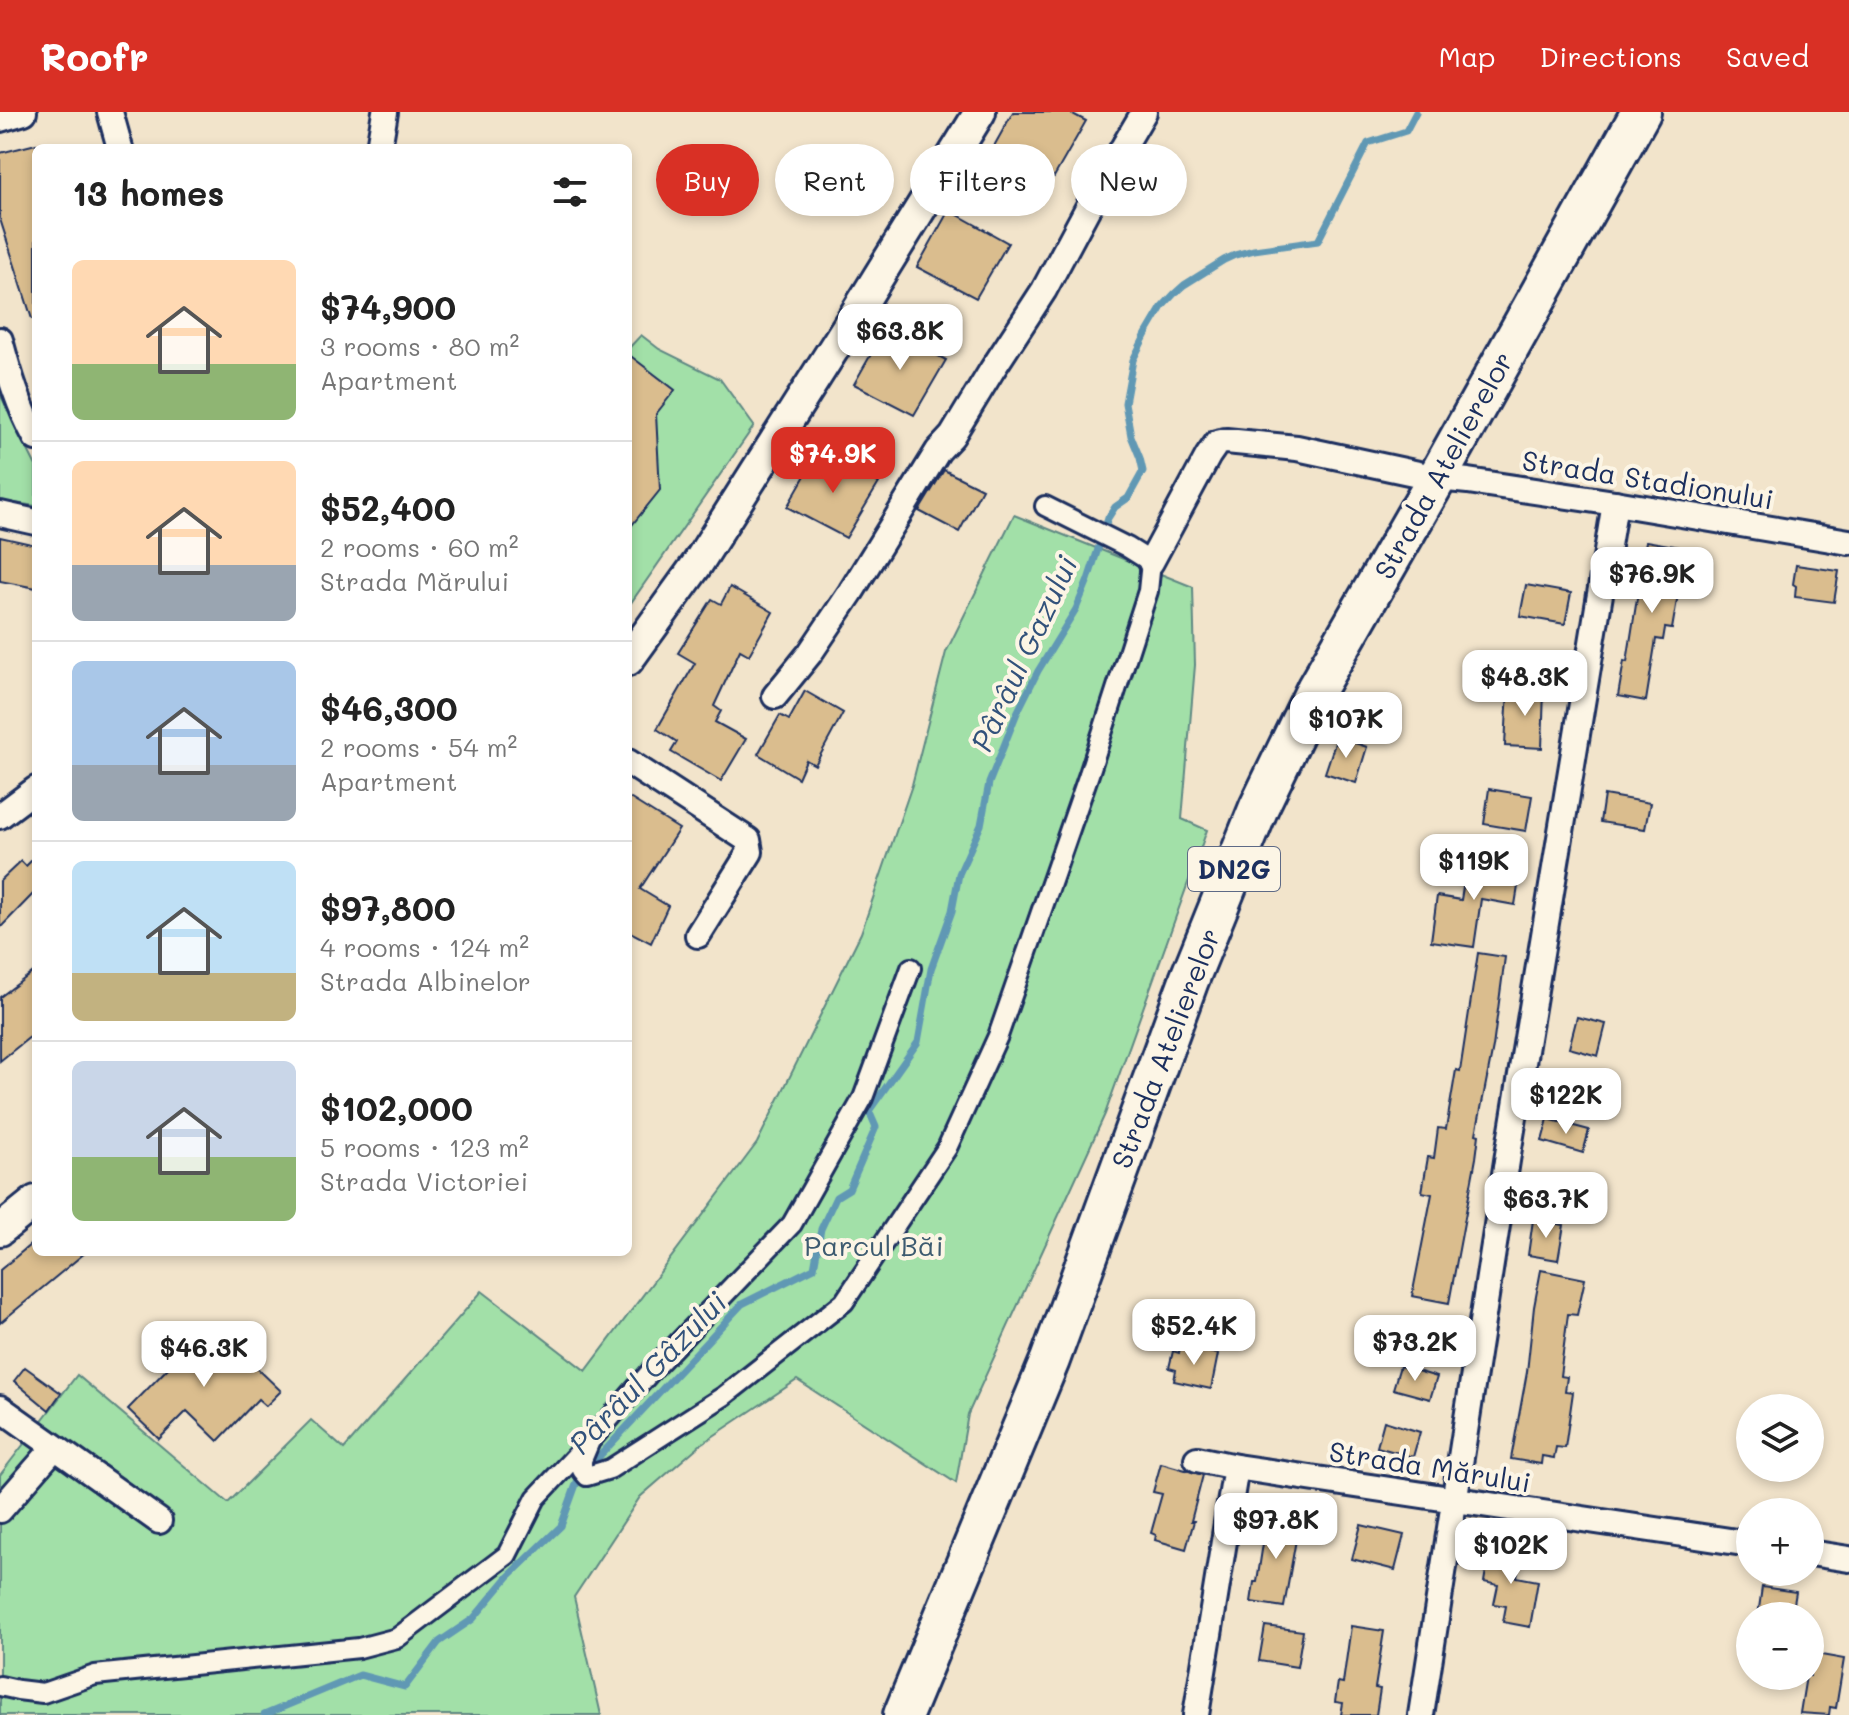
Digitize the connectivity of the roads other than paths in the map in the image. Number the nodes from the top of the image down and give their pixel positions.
1 (24, 112) edge
2 (110, 112) edge
3 (385, 112) edge
4 (980, 112) edge
5 (1144, 112) edge
6 (1641, 112) edge
7 (0, 119) edge
8 (119, 144) edge
9 (380, 144) edge
10 (0, 340) edge
11 (32, 430) edge
12 (1437, 478) junction
13 (1615, 503) junction
14 (1045, 506) dead end
15 (0, 514) edge
16 (32, 521) edge
17 (1849, 542) edge
18 (1151, 562) junction
19 (632, 654) edge
20 (775, 696) dead end
21 (632, 765) edge
22 (32, 792) edge
23 (0, 816) edge
24 (698, 935) dead end
25 (911, 968) dead end
26 (32, 1204) edge
27 (0, 1230) edge
28 (0, 1408) edge
29 (590, 1441) junction
30 (54, 1448) junction
31 (1197, 1459) dead end
32 (1236, 1467) junction
33 (1454, 1500) junction
34 (0, 1510) edge
35 (159, 1521) dead end
36 (1736, 1542) edge
37 (1824, 1555) edge
38 (1849, 1559) edge
39 (0, 1686) edge
40 (903, 1715) edge
41 (1196, 1715) edge
42 (1421, 1715) edge

1 - 7 street
2 - 8 street
3 - 9 street
4 - 19 street
5 - 20 street
6 - 12 main road, Strada Atelierelor / DN2G
10 - 11 street
12 - 13 street, Strada Stadionului
12 - 18 street, Strada Stadionului
12 - 40 main road, Strada Atelierelor / DN2G
13 - 17 street, Strada Stadionului
13 - 33 street
14 - 18 street
15 - 16 street
18 - 29 street
21 - 24 street
22 - 23 street
25 - 29 street
26 - 27 street
28 - 30 street
29 - 39 street
30 - 34 street
30 - 35 street
31 - 32 street, Strada Mărului
32 - 33 street, Strada Mărului
32 - 41 street
33 - 36 street, Strada Mărului
33 - 42 street
37 - 38 street

